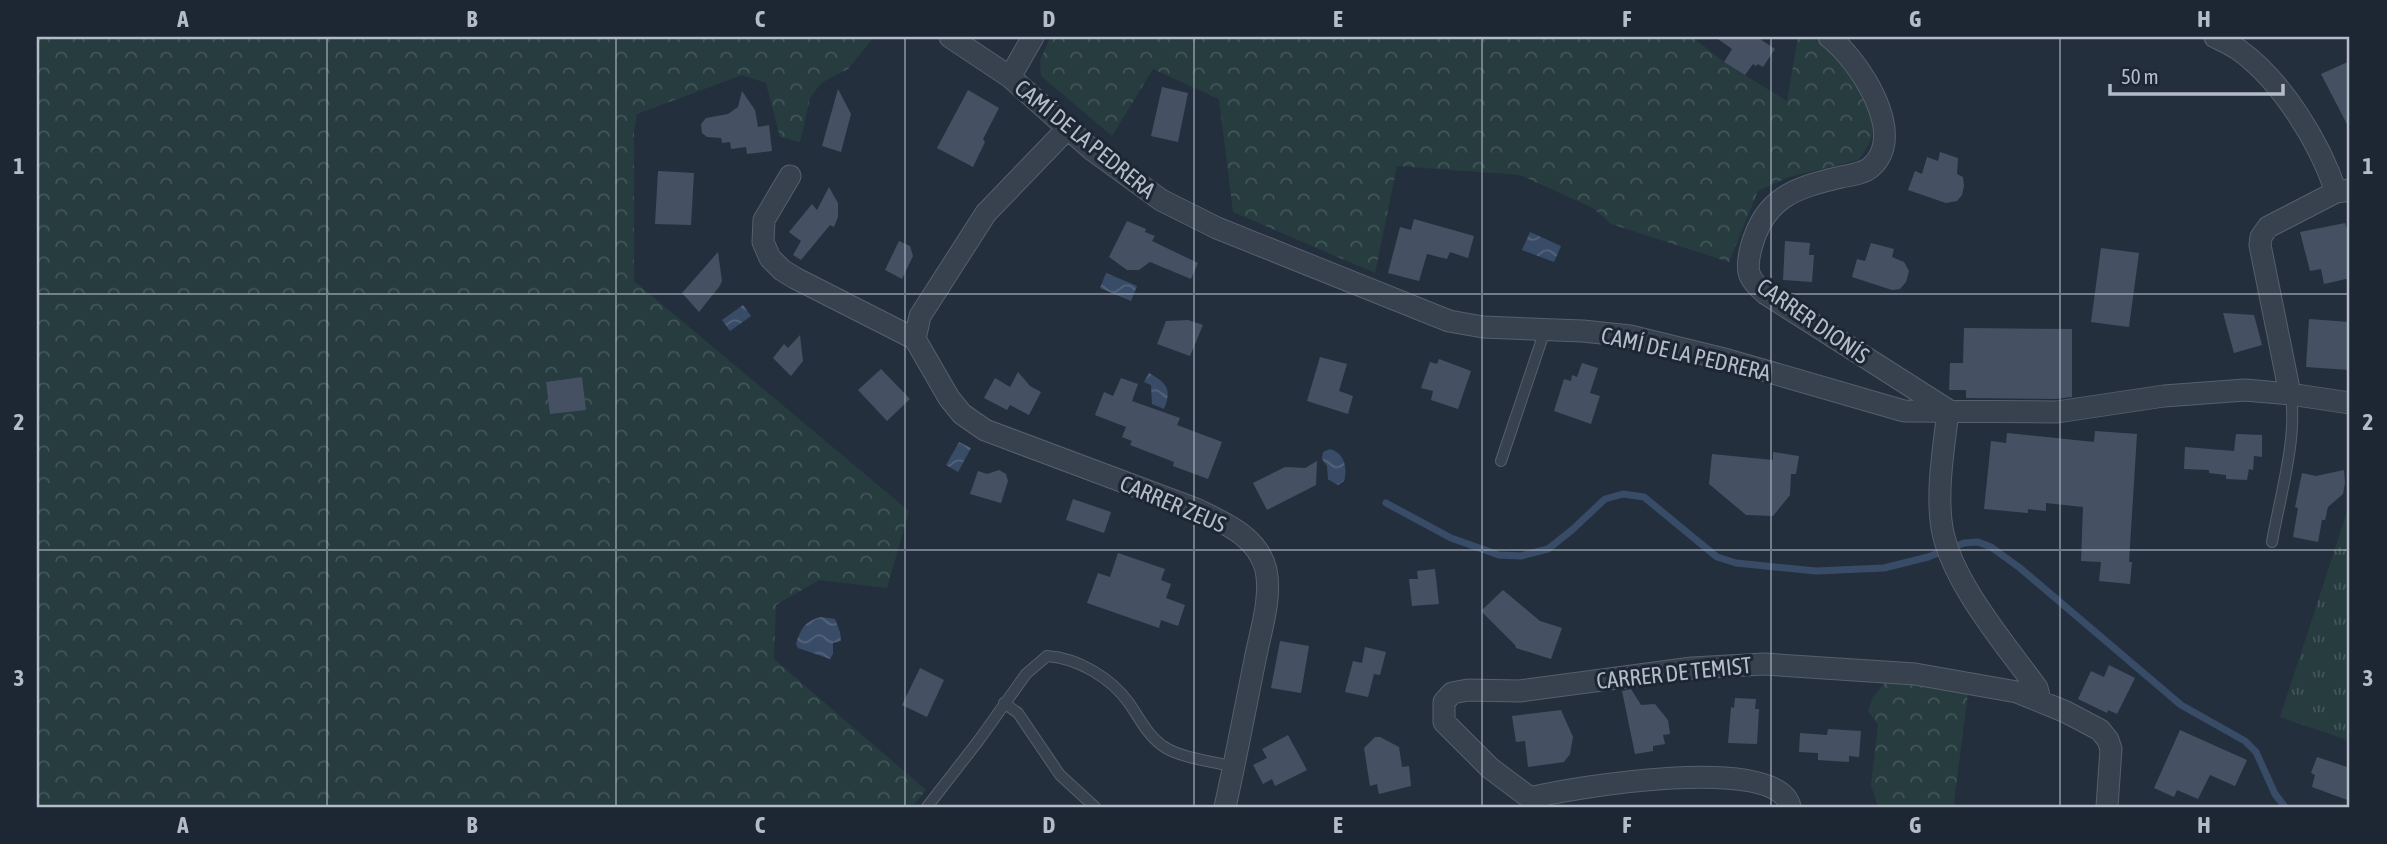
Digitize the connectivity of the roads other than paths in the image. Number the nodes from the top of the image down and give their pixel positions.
1 (950, 37) edge
2 (1033, 37) edge
3 (1829, 37) edge
4 (2215, 37) edge
5 (1010, 77) junction
6 (1068, 128) junction
7 (790, 176) dead end
8 (2343, 191) edge
9 (1545, 330) junction
10 (915, 340) junction
11 (2290, 394) junction
12 (2350, 403) edge
13 (1948, 410) junction
14 (1501, 461) dead end
15 (2272, 542) dead end
16 (2040, 700) junction
17 (1003, 703) junction
18 (1234, 767) junction
19 (1532, 803) edge
20 (927, 807) edge
21 (1096, 807) edge
22 (1225, 807) edge
23 (1790, 807) edge
24 (2106, 807) edge

1 - 5 street, CAMÍ DE LA PEDRERA
2 - 5 street, CAMÍ DE LA PEDRERA
3 - 13 street, CARRER DIONÍS
4 - 8 street
5 - 6 street, CAMÍ DE LA PEDRERA
6 - 9 street, CAMÍ DE LA PEDRERA
6 - 10 street
7 - 10 street
8 - 11 street
9 - 13 street, CAMÍ DE LA PEDRERA
9 - 14 lane
10 - 18 street, CARRER ZEUS
11 - 12 street, CAMÍ DE LA PEDRERA
11 - 13 street, CAMÍ DE LA PEDRERA
11 - 15 lane
13 - 16 street
16 - 19 street, CARRER DE TEMIST
16 - 24 street
17 - 18 lane
17 - 20 lane
17 - 21 lane
18 - 22 street, CARRER ZEUS
19 - 23 street, CARRER DE TEMIST

